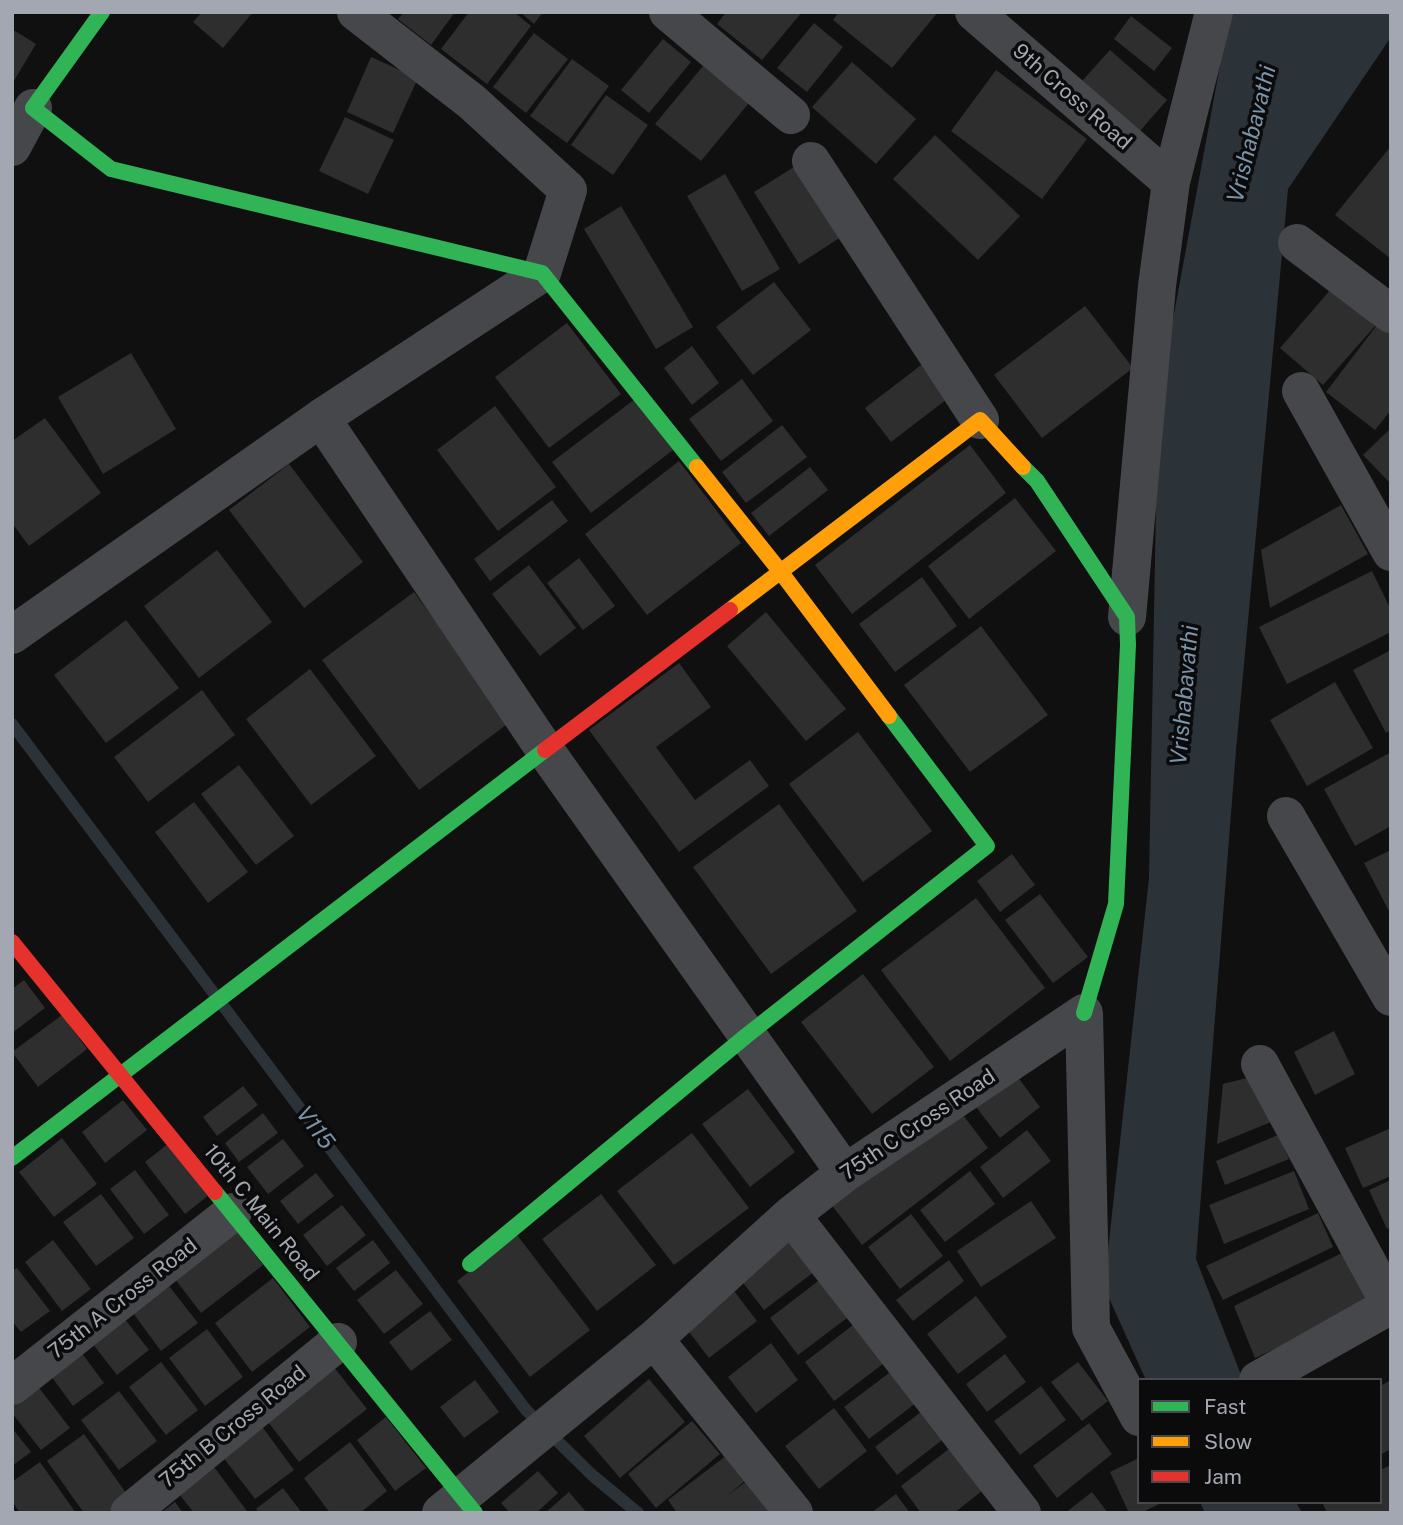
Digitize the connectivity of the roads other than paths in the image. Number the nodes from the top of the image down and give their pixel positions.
1 (102, 12) edge
2 (356, 12) edge
3 (668, 12) edge
4 (974, 12) edge
5 (1214, 12) edge
6 (33, 108) junction
7 (791, 115) dead end
8 (12, 147) edge
9 (811, 161) dead end
10 (1171, 182) junction
11 (1297, 243) dead end
12 (542, 273) junction
13 (1391, 313) edge
14 (1300, 391) dead end
15 (321, 418) junction
16 (980, 420) junction
17 (1391, 552) edge
18 (780, 571) junction
19 (1126, 617) junction
20 (12, 635) edge
21 (545, 750) junction
22 (1286, 817) dead end
23 (12, 942) edge
24 (1391, 997) edge
25 (1084, 1013) junction
26 (747, 1036) junction
27 (1260, 1063) dead end
28 (121, 1076) junction
29 (12, 1158) edge
30 (845, 1173) junction
31 (233, 1212) junction
32 (790, 1215) junction
33 (470, 1264) dead end
34 (1391, 1306) edge
35 (653, 1339) junction
36 (338, 1342) junction
37 (1262, 1378) edge
38 (12, 1386) edge
39 (1137, 1413) edge
40 (459, 1507) edge
41 (129, 1513) edge
42 (794, 1513) edge
43 (1022, 1513) edge

1 - 6 street
2 - 12 street
3 - 7 street
4 - 10 street, 9th Cross Road
5 - 10 street
6 - 8 street
6 - 12 street
9 - 16 street
10 - 19 street
11 - 13 street
12 - 15 street
12 - 18 street
14 - 17 street
15 - 20 street
15 - 21 street
16 - 18 street
16 - 19 street
18 - 21 street
18 - 26 street
19 - 25 street
21 - 26 street
21 - 28 street
22 - 24 street
23 - 28 street, 10th C Main Road
25 - 30 street, 75th C Cross Road
25 - 39 street
26 - 30 street
26 - 33 street
27 - 34 street
28 - 29 street
28 - 31 street, 10th C Main Road
30 - 32 street, 75th C Cross Road
31 - 36 street, 10th C Main Road
31 - 38 street, 75th A Cross Road
32 - 35 street, 75th C Cross Road
32 - 43 street
34 - 37 street
35 - 40 street, 75th C Cross Road
35 - 42 street
36 - 40 street, 10th C Main Road
36 - 41 street, 75th B Cross Road

